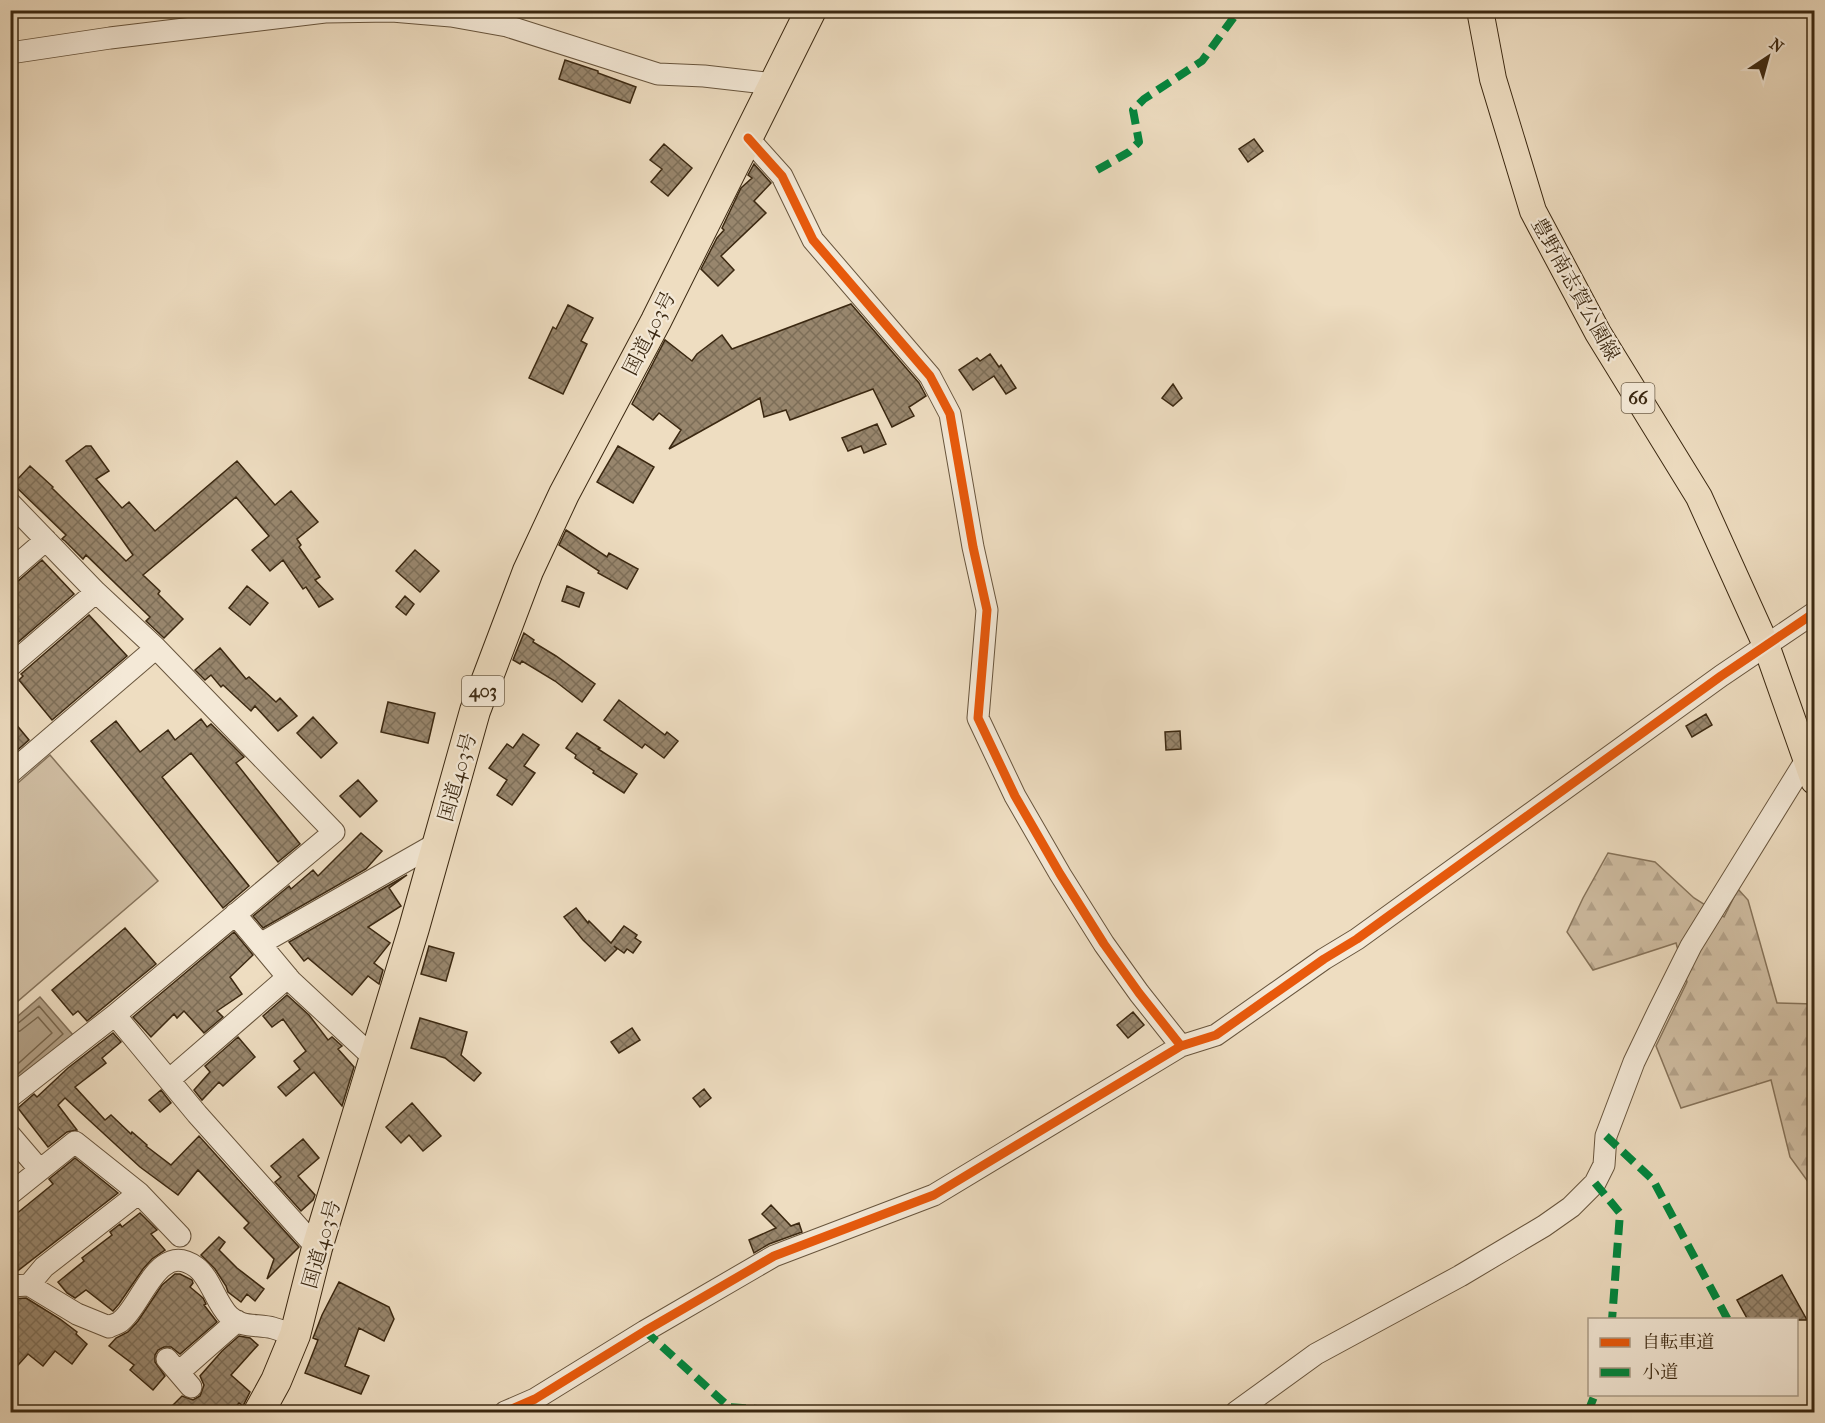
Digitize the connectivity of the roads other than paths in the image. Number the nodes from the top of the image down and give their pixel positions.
1 (811, 10) edge
2 (1480, 10) edge
3 (10, 53) edge
4 (774, 84) junction
5 (748, 138) junction
6 (10, 503) edge
7 (46, 540) junction
8 (10, 571) edge
9 (96, 592) junction
10 (1815, 613) edge
11 (1766, 645) junction
12 (156, 648) junction
13 (10, 666) edge
14 (1810, 771) edge
15 (10, 773) edge
16 (439, 842) junction
17 (235, 914) junction
18 (260, 944) junction
19 (288, 977) junction
20 (115, 1015) junction
21 (1181, 1046) junction
22 (375, 1059) junction
23 (169, 1080) junction
24 (10, 1098) edge
25 (10, 1135) edge
26 (40, 1170) junction
27 (139, 1193) junction
28 (10, 1194) edge
29 (180, 1236) dead end
30 (317, 1248) junction
31 (20, 1286) edge
32 (237, 1321) junction
33 (295, 1335) junction
34 (179, 1373) dead end
35 (259, 1413) edge
36 (505, 1413) edge
37 (1236, 1413) edge

1 - 4 highway, 国道403号 / 403
2 - 11 main road, 豊野南志賀公園線 / 66
3 - 4 street
4 - 5 highway, 国道403号 / 403
5 - 16 highway, 国道403号 / 403
5 - 21 street
6 - 7 street
7 - 8 street
7 - 9 street
9 - 12 street
9 - 13 street
10 - 11 street
11 - 14 main road, 豊野南志賀公園線 / 66
11 - 21 street
12 - 15 street
12 - 17 street
14 - 37 street
16 - 18 street
16 - 22 highway, 国道403号 / 403
17 - 18 street
17 - 20 street
18 - 19 street
19 - 22 street
19 - 23 street
20 - 23 street
20 - 24 street
21 - 36 street
22 - 30 highway, 国道403号 / 403
23 - 30 street
25 - 26 street
26 - 27 street
26 - 28 street
27 - 29 street
27 - 31 street
30 - 33 highway, 国道403号 / 403
31 - 32 street
32 - 33 street
32 - 34 street
33 - 35 highway, 国道403号 / 403

